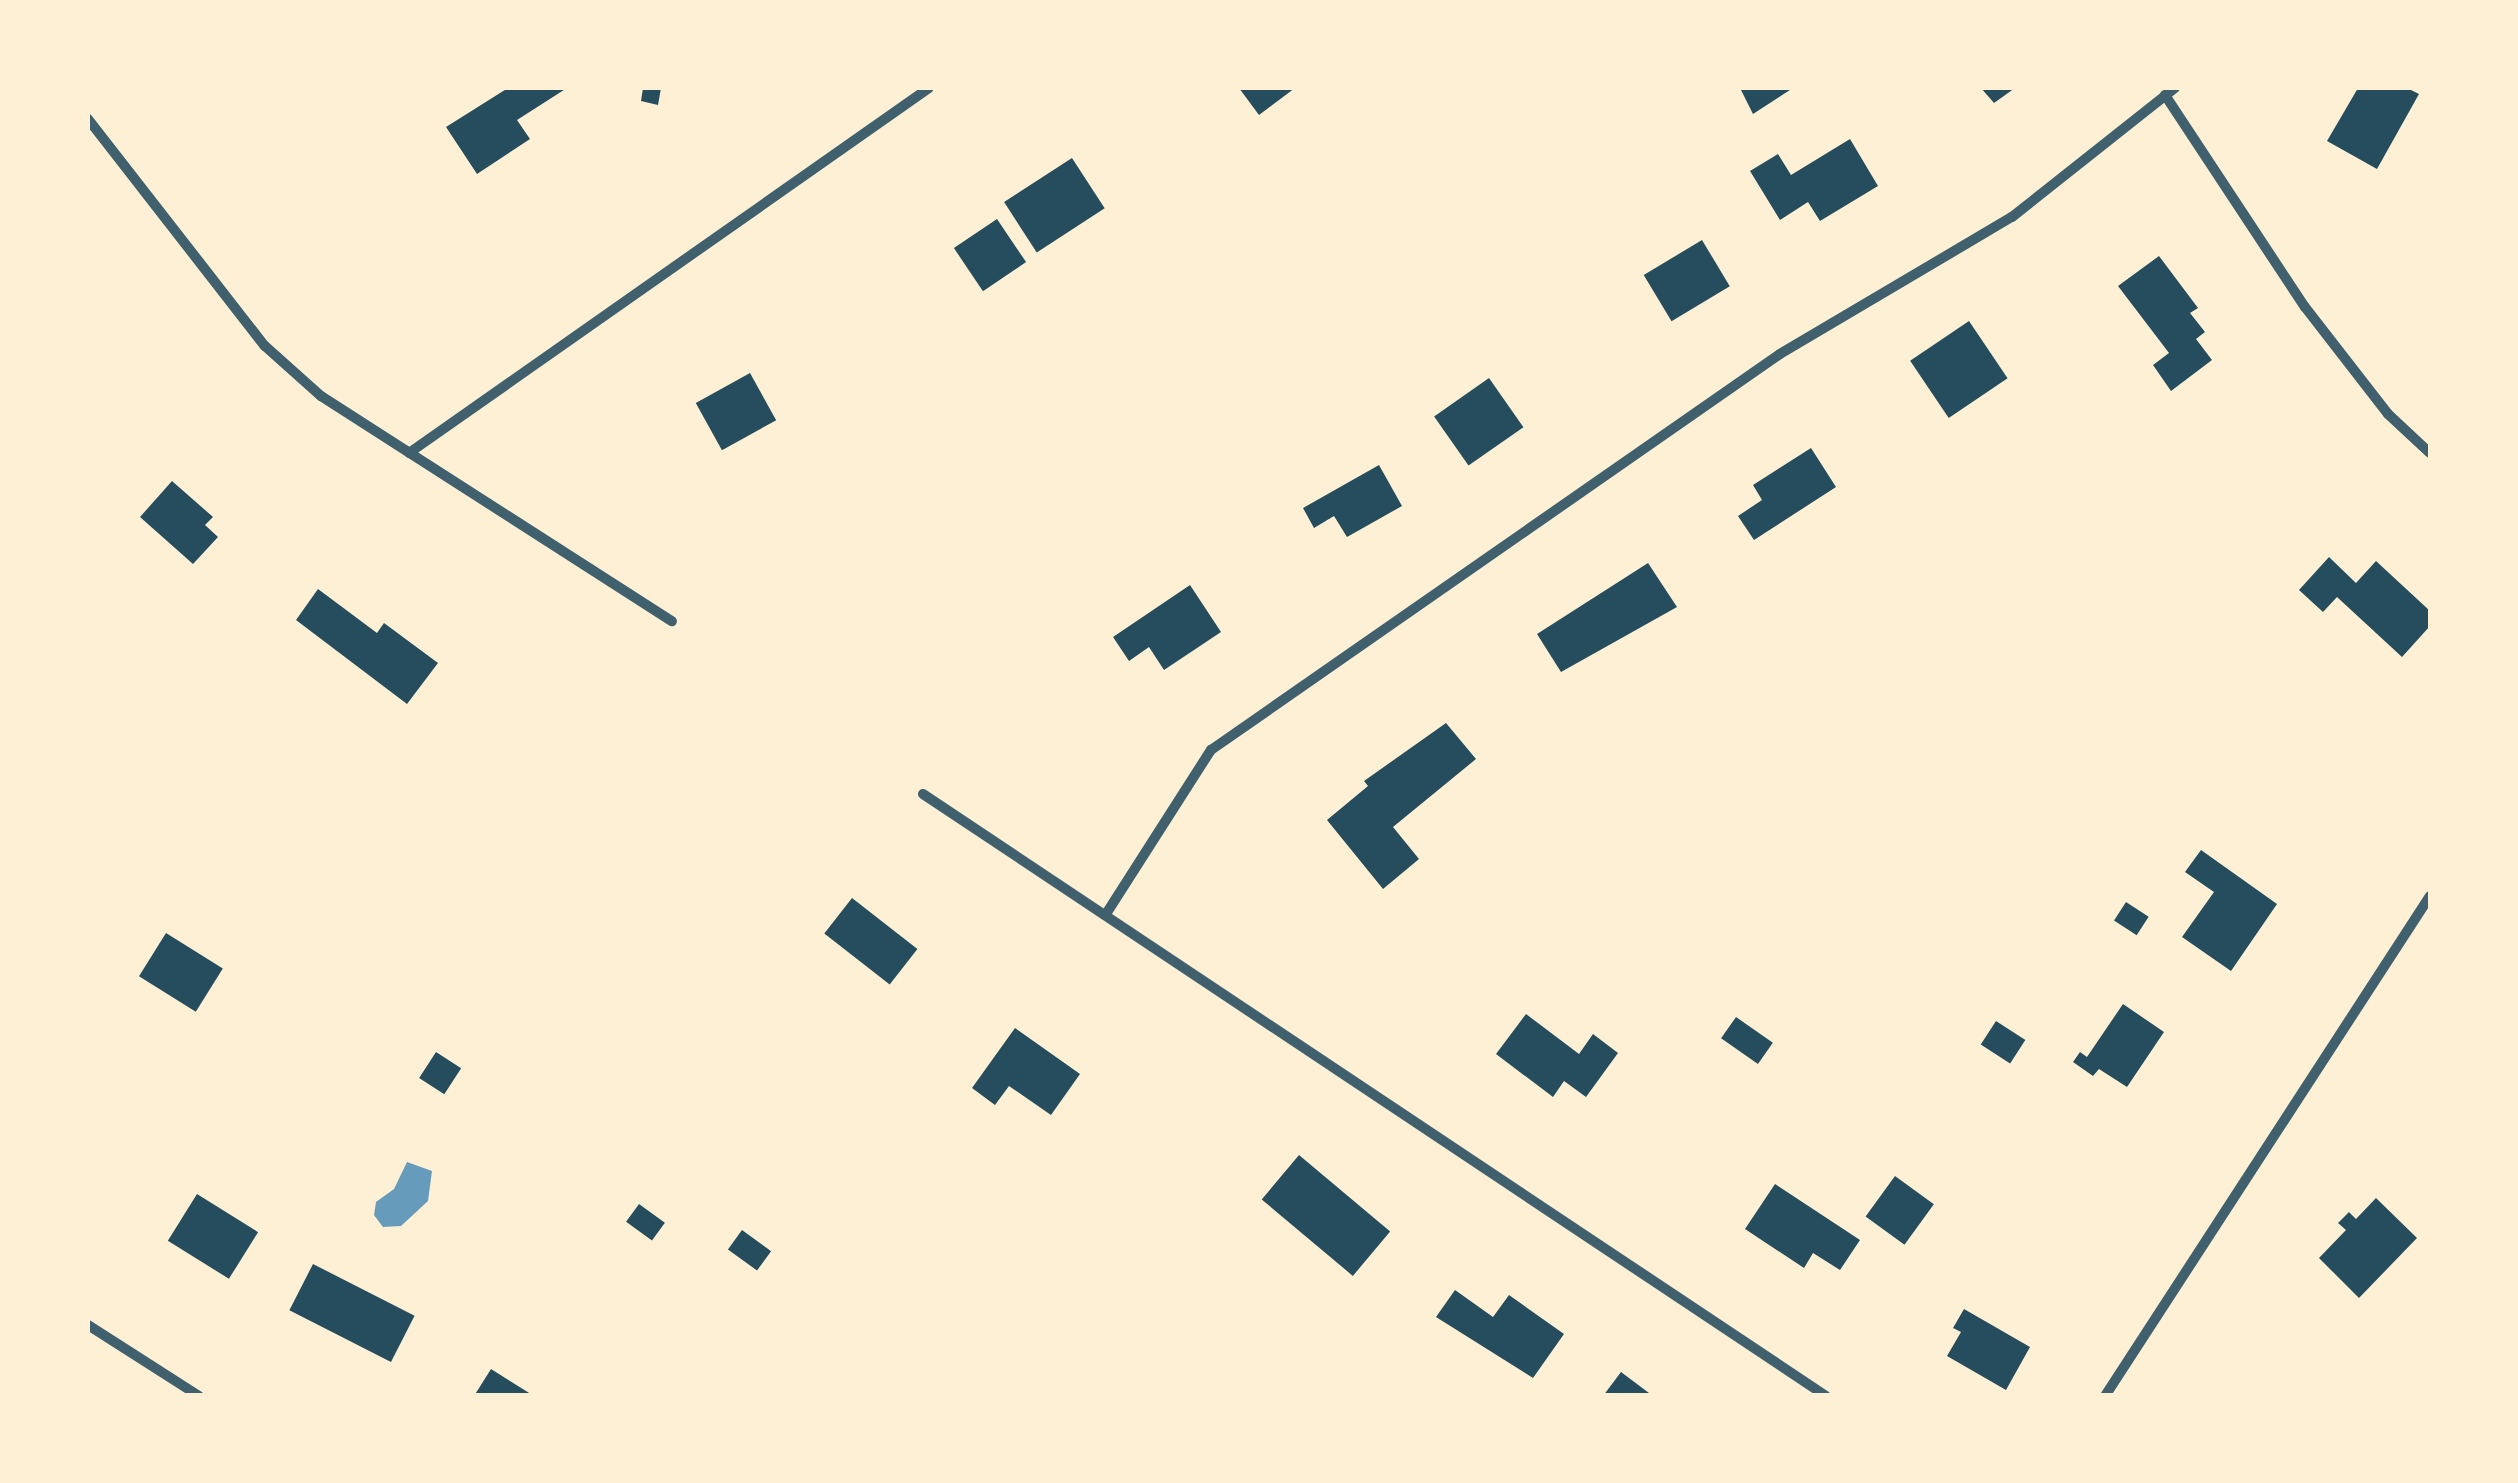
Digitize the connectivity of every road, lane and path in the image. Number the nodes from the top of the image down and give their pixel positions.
1 (929, 88) edge
2 (2170, 91) edge
3 (88, 119) edge
4 (409, 453) junction
5 (2430, 453) edge
6 (672, 621) dead end
7 (923, 794) dead end
8 (2430, 896) edge
9 (1106, 914) junction
10 (88, 1326) edge
11 (199, 1396) edge
12 (1826, 1396) edge
13 (2105, 1396) edge

1 - 4 street
2 - 5 street
2 - 9 street
3 - 4 street
4 - 6 street
7 - 9 street
8 - 13 street
9 - 12 street
10 - 11 street

